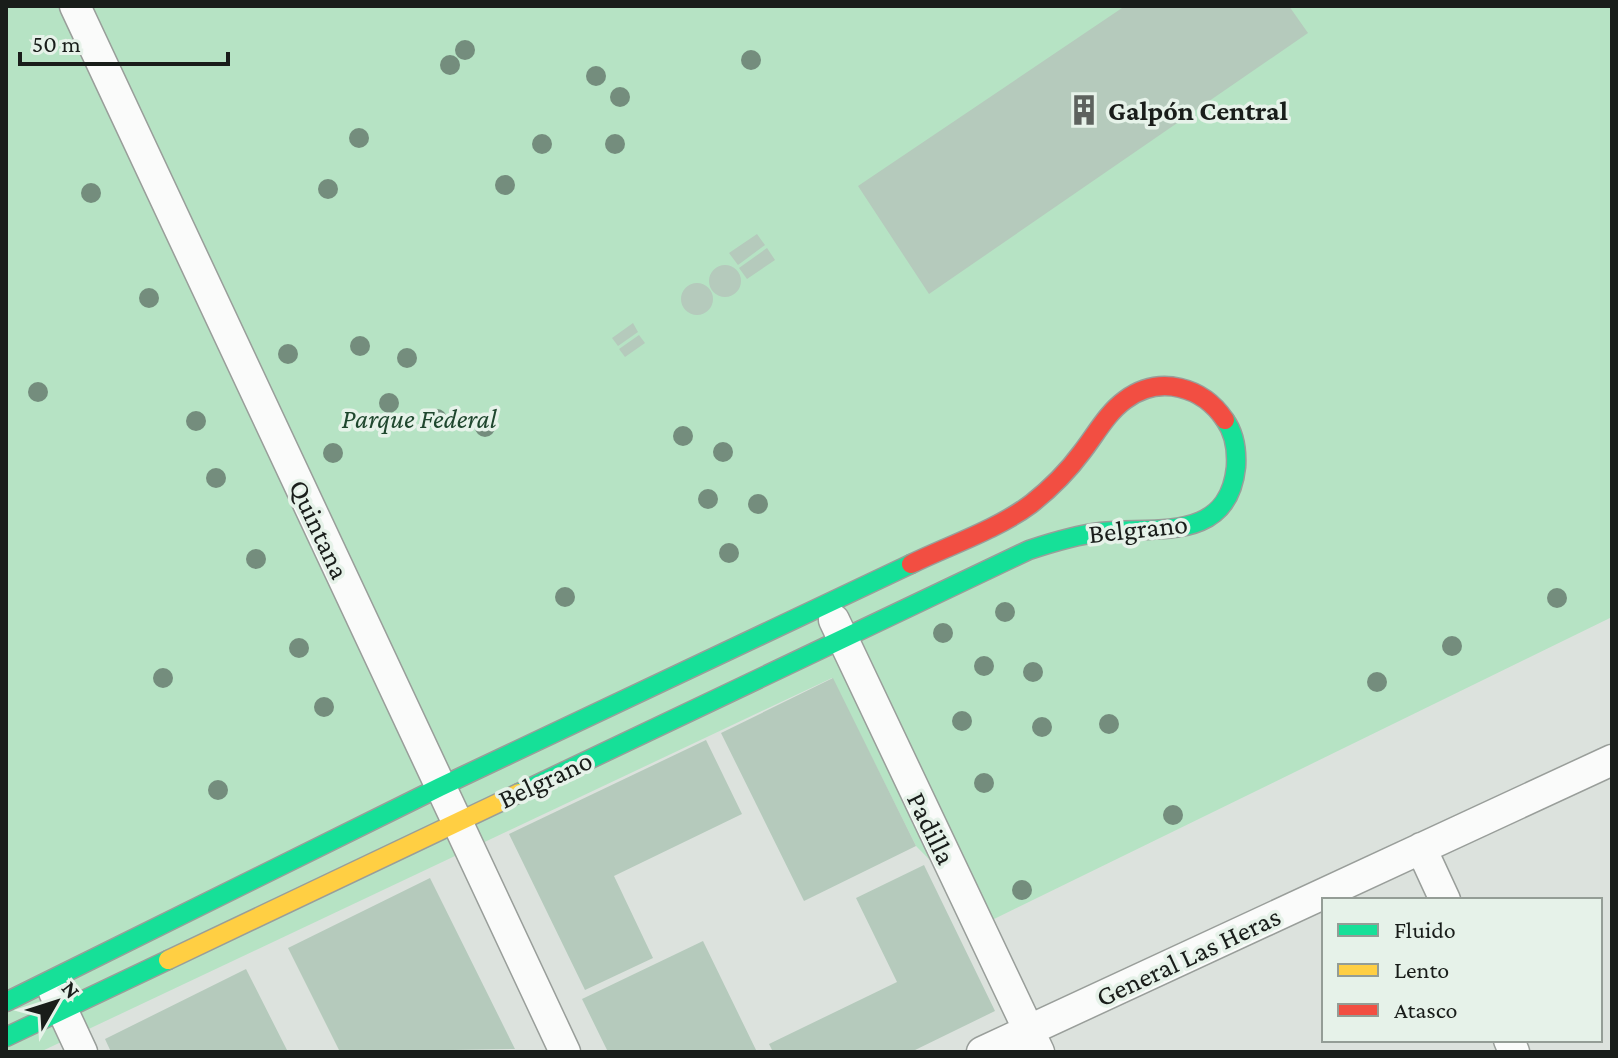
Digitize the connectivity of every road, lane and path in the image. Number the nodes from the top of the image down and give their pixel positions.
1 (75, 6) edge
2 (826, 604) junction
3 (841, 638) junction
4 (1612, 760) edge
5 (440, 787) junction
6 (457, 821) junction
7 (1421, 848) junction
8 (1444, 898) edge
9 (49, 982) junction
10 (6, 1002) edge
11 (62, 1009) junction
12 (6, 1037) edge
13 (1034, 1041) edge
14 (82, 1052) edge
15 (565, 1052) edge
16 (982, 1052) edge

1 - 5 street, Quintana
2 - 3 street, Padilla
2 - 3 street, Belgrano
2 - 5 street, Belgrano
3 - 6 street, Belgrano
3 - 13 street, Padilla
4 - 7 street, General Las Heras
5 - 6 street, Quintana
5 - 9 street, Belgrano
6 - 11 street, Belgrano
6 - 15 street, Quintana
7 - 8 street
7 - 13 street, General Las Heras
9 - 10 street, Belgrano
9 - 11 street
11 - 12 street, Belgrano
11 - 14 street
13 - 16 street, General Las Heras

